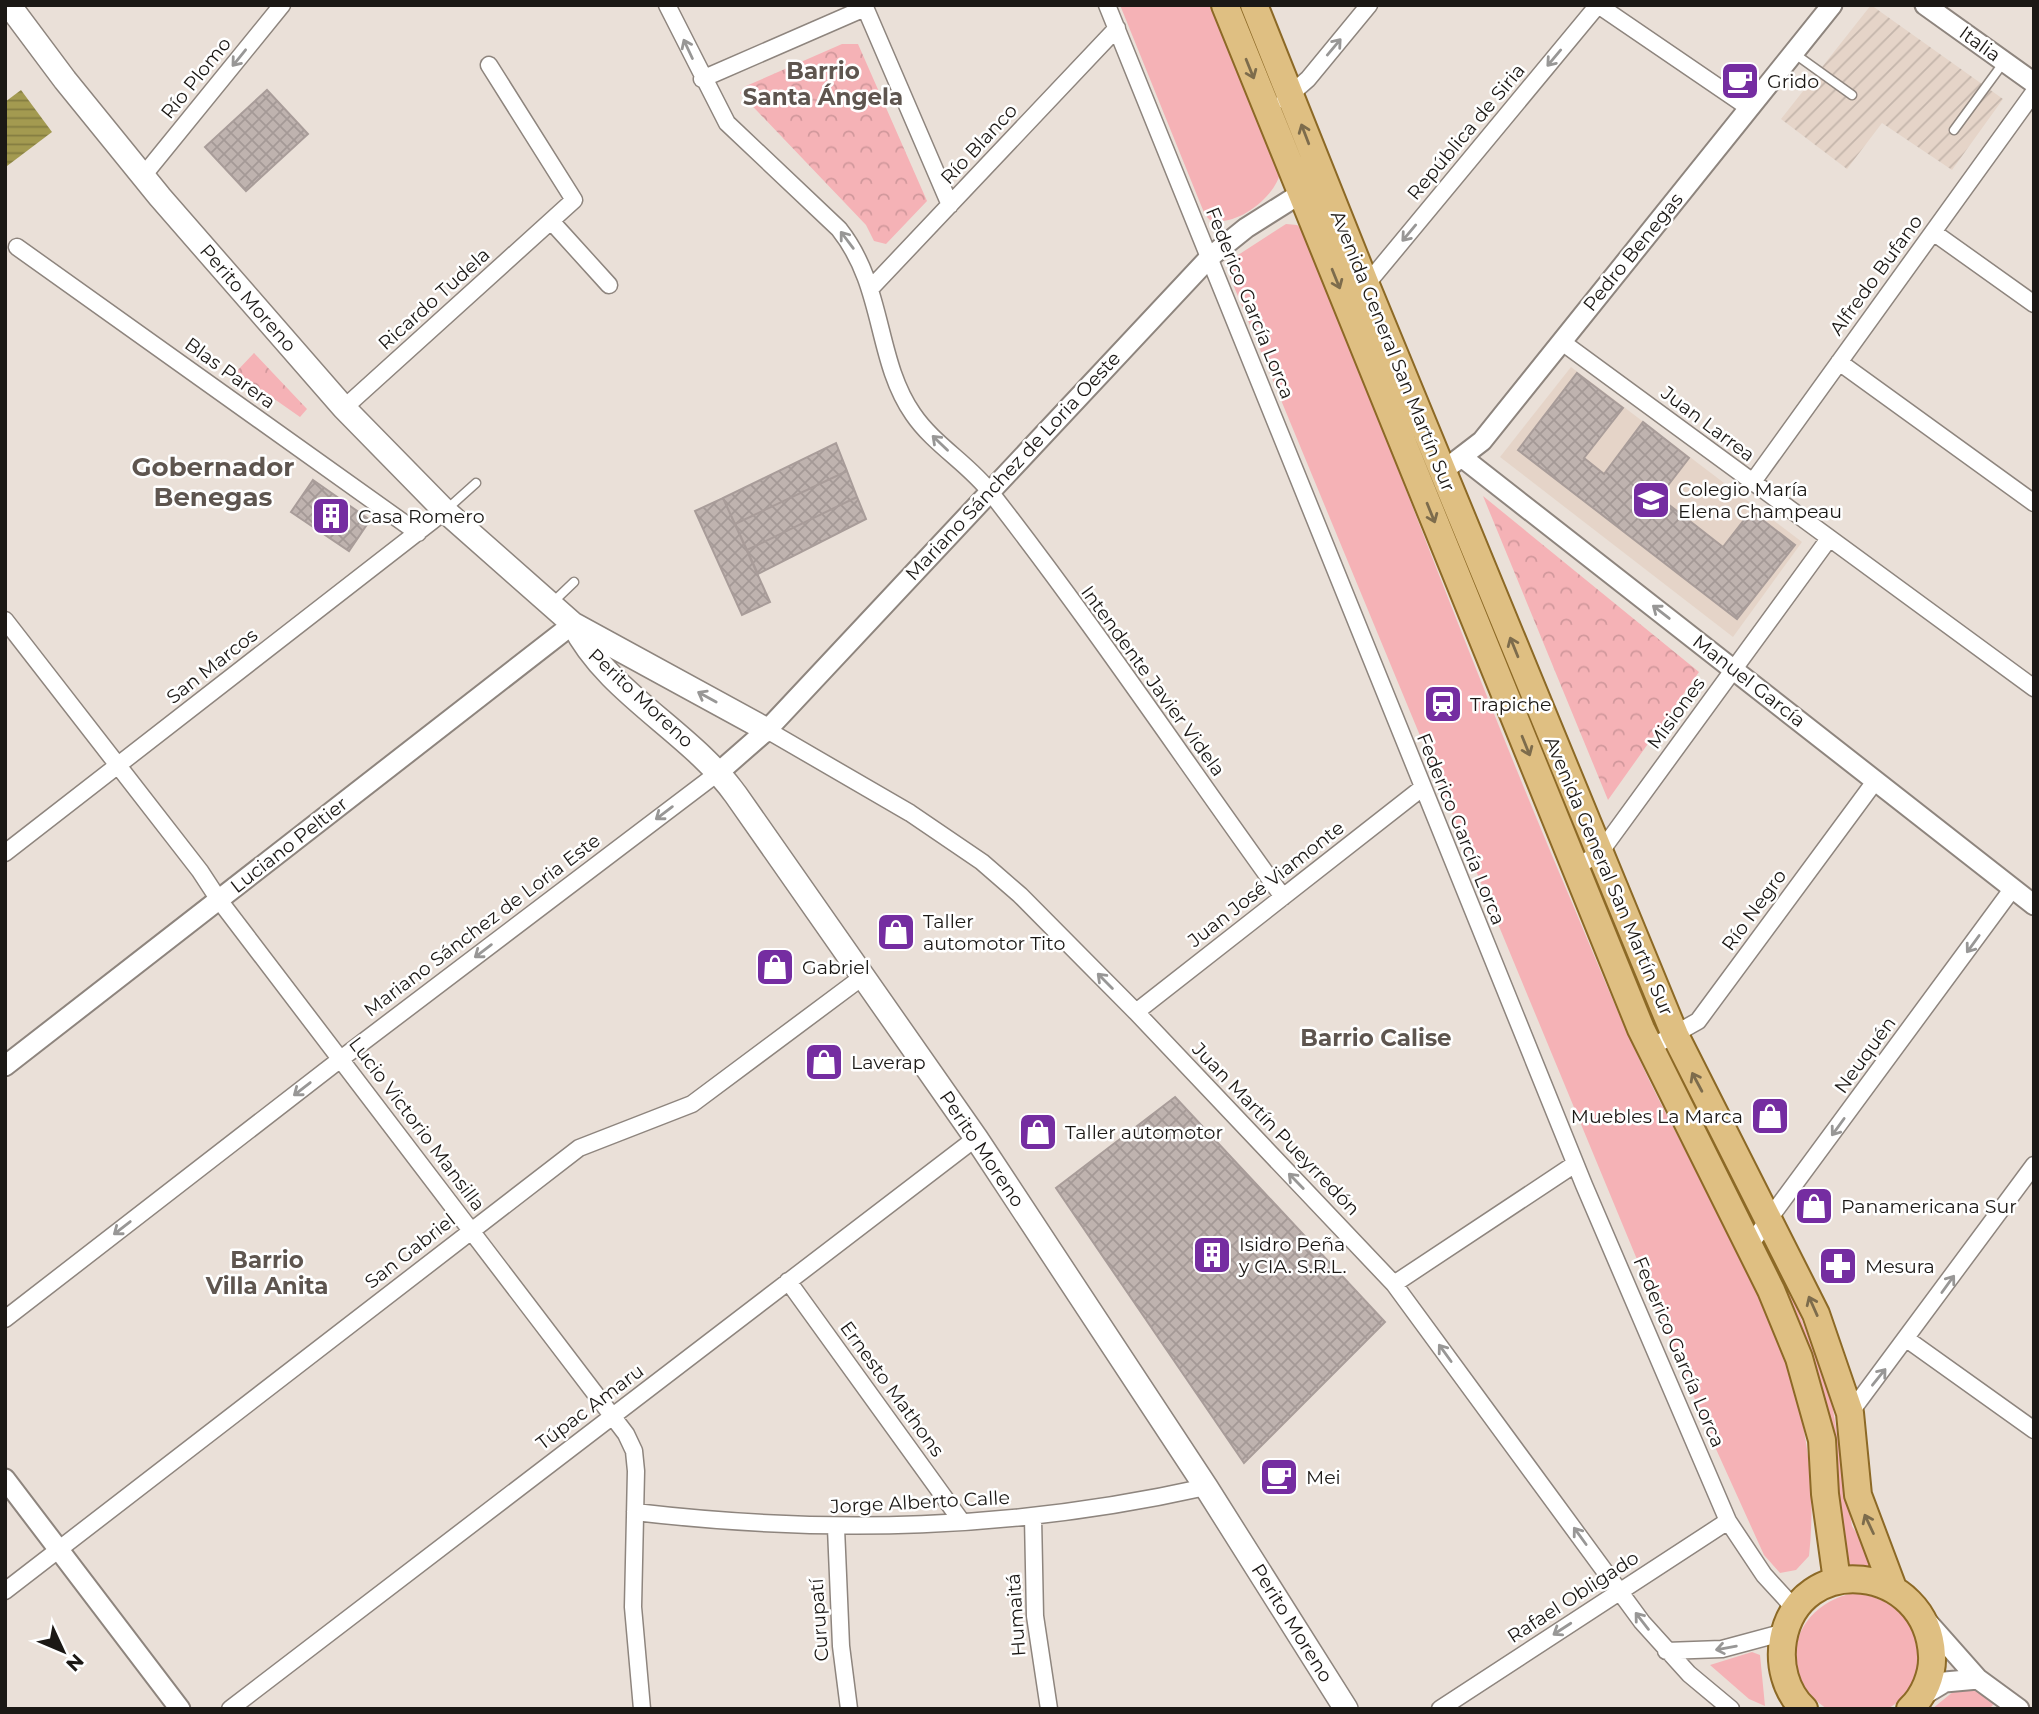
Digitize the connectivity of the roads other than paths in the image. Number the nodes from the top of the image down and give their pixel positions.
1 (9, 5) edge
2 (282, 5) edge
3 (667, 5) edge
4 (1107, 5) edge
5 (1225, 5) edge
6 (1254, 5) edge
7 (1369, 5) edge
8 (1598, 5) edge
9 (1832, 5) edge
10 (1925, 5) edge
11 (864, 7) edge
12 (1116, 28) junction
13 (1794, 53) junction
14 (2004, 62) junction
15 (489, 65) dead end
16 (702, 79) junction
17 (2034, 83) edge
18 (2034, 92) edge
19 (1852, 95) dead end
20 (1290, 96) junction
21 (1749, 108) junction
22 (1268, 111) junction
23 (1954, 130) dead end
24 (144, 176) junction
25 (1312, 186) junction
26 (950, 205) junction
27 (551, 221) junction
28 (1933, 232) junction
29 (17, 247) dead end
30 (1210, 257) junction
31 (609, 285) dead end
32 (1366, 285) junction
33 (871, 288) junction
34 (2034, 304) edge
35 (1562, 342) junction
36 (1839, 362) junction
37 (344, 408) junction
38 (1441, 469) junction
39 (476, 483) dead end
40 (1752, 483) junction
41 (989, 490) junction
42 (2034, 503) edge
43 (444, 511) junction
44 (418, 533) junction
45 (1828, 540) junction
46 (574, 582) dead end
47 (550, 605) junction
48 (573, 624) junction
49 (7, 626) edge
50 (1734, 669) junction
51 (2034, 688) edge
52 (767, 730) junction
53 (118, 765) junction
54 (719, 772) junction
55 (1876, 780) junction
56 (1422, 788) junction
57 (5, 853) edge
58 (1599, 855) junction
59 (1575, 867) junction
60 (2013, 888) junction
61 (1283, 897) junction
62 (219, 900) junction
63 (2034, 905) edge
64 (861, 978) junction
65 (1136, 1012) junction
66 (1675, 1035) junction
67 (1650, 1048) junction
68 (342, 1058) junction
69 (5, 1066) edge
70 (976, 1138) junction
71 (1575, 1164) junction
72 (2034, 1166) edge
73 (1770, 1220) junction
74 (470, 1231) junction
75 (1749, 1246) junction
76 (788, 1281) junction
77 (1394, 1284) junction
78 (5, 1319) edge
79 (1908, 1340) junction
80 (1850, 1413) junction
81 (612, 1416) junction
82 (2034, 1430) edge
83 (5, 1479) edge
84 (1206, 1487) junction
85 (635, 1513) junction
86 (1033, 1517) junction
87 (1728, 1521) junction
88 (962, 1522) junction
89 (836, 1528) junction
90 (60, 1548) junction
91 (1837, 1581) junction
92 (1893, 1588) junction
93 (5, 1591) edge
94 (1619, 1592) junction
95 (1924, 1618) junction
96 (1790, 1621) junction
97 (1666, 1651) junction
98 (1978, 1679) junction
99 (1796, 1702) edge
100 (1915, 1704) edge
101 (180, 1709) edge
102 (230, 1709) edge
103 (642, 1709) edge
104 (849, 1709) edge
105 (1049, 1709) edge
106 (1346, 1709) edge
107 (1440, 1709) edge
108 (1731, 1709) edge
109 (2019, 1709) edge

1 - 24 main road, Perito Moreno
2 -> 24 street, Río Plomo
16 -> 3 street, Intendente Javier Videla
4 - 12 street, Federico García Lorca
5 -> 22 main road, Avenida General San Martín Sur
6 - 20 main road, Avenida General San Martín Sur
20 -> 7 street
8 - 21 street
8 -> 32 street, República de Siria
9 - 13 street, Pedro Benegas
10 - 14 street, Italia
11 - 16 street
11 - 26 street
12 - 26 street, Río Blanco
12 - 30 street, Federico García Lorca
13 - 19 lane
13 - 21 street, Pedro Benegas
14 - 17 street, Italia
14 - 23 lane
15 - 27 street, Ricardo Tudela
33 -> 16 street, Intendente Javier Videla
18 - 28 street, Alfredo Bufano
20 - 22 street
25 -> 20 main road, Avenida General San Martín Sur
21 - 35 street, Pedro Benegas
22 - 25 main road, Avenida General San Martín Sur
24 - 37 main road, Perito Moreno
25 - 30 street, Mariano Sánchez de Loria Oeste
25 - 32 main road, Avenida General San Martín Sur
25 -> 38 main road, Avenida General San Martín Sur
26 - 33 street, Río Blanco
27 - 31 street
27 - 37 street, Ricardo Tudela
28 - 34 street
28 - 36 street, Alfredo Bufano
29 - 44 street, Blas Parera
30 - 41 street, Mariano Sánchez de Loria Oeste
30 - 56 street, Federico García Lorca
32 - 38 main road, Avenida General San Martín Sur
41 -> 33 street, Intendente Javier Videla
35 - 38 street, Pedro Benegas
35 - 40 street, Juan Larrea
36 - 40 street, Alfredo Bufano
36 - 42 street
37 - 43 main road, Perito Moreno
50 -> 38 street, Manuel García
58 -> 38 main road, Avenida General San Martín Sur
38 -> 59 main road, Avenida General San Martín Sur
39 - 43 lane
40 - 45 street, Juan Larrea
41 - 52 street, Mariano Sánchez de Loria Oeste
41 - 61 street, Intendente Javier Videla
43 - 44 street, San Marcos
43 - 47 main road, Perito Moreno
44 - 53 street, San Marcos
45 - 50 street, Misiones
45 - 51 street, Juan Larrea
46 - 47 lane
47 - 48 main road, Perito Moreno
52 -> 48 main road, Perito Moreno
48 - 54 main road, Perito Moreno
48 - 62 street, Luciano Peltier
49 - 53 street, Lucio Victorio Mansilla
50 - 55 street, Manuel García
50 - 58 street, Misiones
52 - 54 street, Mariano Sánchez de Loria Oeste
65 -> 52 street, Juan Martín Pueyrredón
53 - 57 street, San Marcos
53 - 62 street, Lucio Victorio Mansilla
54 - 64 main road, Perito Moreno
54 -> 68 street, Mariano Sánchez de Loria Este
55 - 60 street, Manuel García
55 - 66 street, Río Negro
56 - 61 street, Juan José Viamonte
56 - 71 street, Federico García Lorca
58 - 59 street, Misiones
58 - 66 main road, Avenida General San Martín Sur
59 - 67 main road, Avenida General San Martín Sur
60 - 63 street, Manuel García
60 -> 73 street, Neuquén
61 - 65 street, Juan José Viamonte
62 - 68 street, Lucio Victorio Mansilla
62 - 69 street, Luciano Peltier
64 - 70 main road, Perito Moreno
64 - 74 street, San Gabriel
77 -> 65 street, Juan Martín Pueyrredón
66 - 67 street, Río Negro
73 -> 66 main road, Avenida General San Martín Sur
67 - 75 main road, Avenida General San Martín Sur
68 - 74 street, Lucio Victorio Mansilla
68 -> 78 street, Mariano Sánchez de Loria Este
70 - 76 street, Túpac Amaru
70 - 84 main road, Perito Moreno
71 - 77 street
71 - 87 street, Federico García Lorca
79 -> 72 street
73 - 75 street, Neuquén
80 -> 73 main road, Avenida General San Martín Sur
74 - 81 street, Lucio Victorio Mansilla
74 - 90 street, San Gabriel
75 - 91 main road, Avenida General San Martín Sur
76 - 81 street, Túpac Amaru
76 - 88 street, Ernesto Mathons
94 -> 77 street, Juan Martín Pueyrredón
80 -> 79 street
79 - 82 street
92 -> 80 main road, Avenida General San Martín Sur
81 - 85 street, Lucio Victorio Mansilla
81 - 102 street, Túpac Amaru
83 - 90 street
84 - 86 street, Jorge Alberto Calle
84 - 106 main road, Perito Moreno
85 - 89 street, Jorge Alberto Calle
85 - 103 street, Lucio Victorio Mansilla
86 - 88 street, Jorge Alberto Calle
86 - 105 street, Humaitá
87 - 94 street, Rafael Obligado
87 - 96 street, Federico García Lorca
88 - 89 street, Jorge Alberto Calle
89 - 104 street, Curupatí
90 - 93 street, San Gabriel
90 - 101 street
91 - 92 main road
91 - 96 main road
92 - 95 main road
97 -> 94 street, Juan Martín Pueyrredón
94 -> 107 street, Rafael Obligado
95 - 98 street
95 - 100 main road
96 -> 97 street
96 - 99 main road
97 - 108 street, Juan Martín Pueyrredón
98 - 100 street
98 - 109 street

